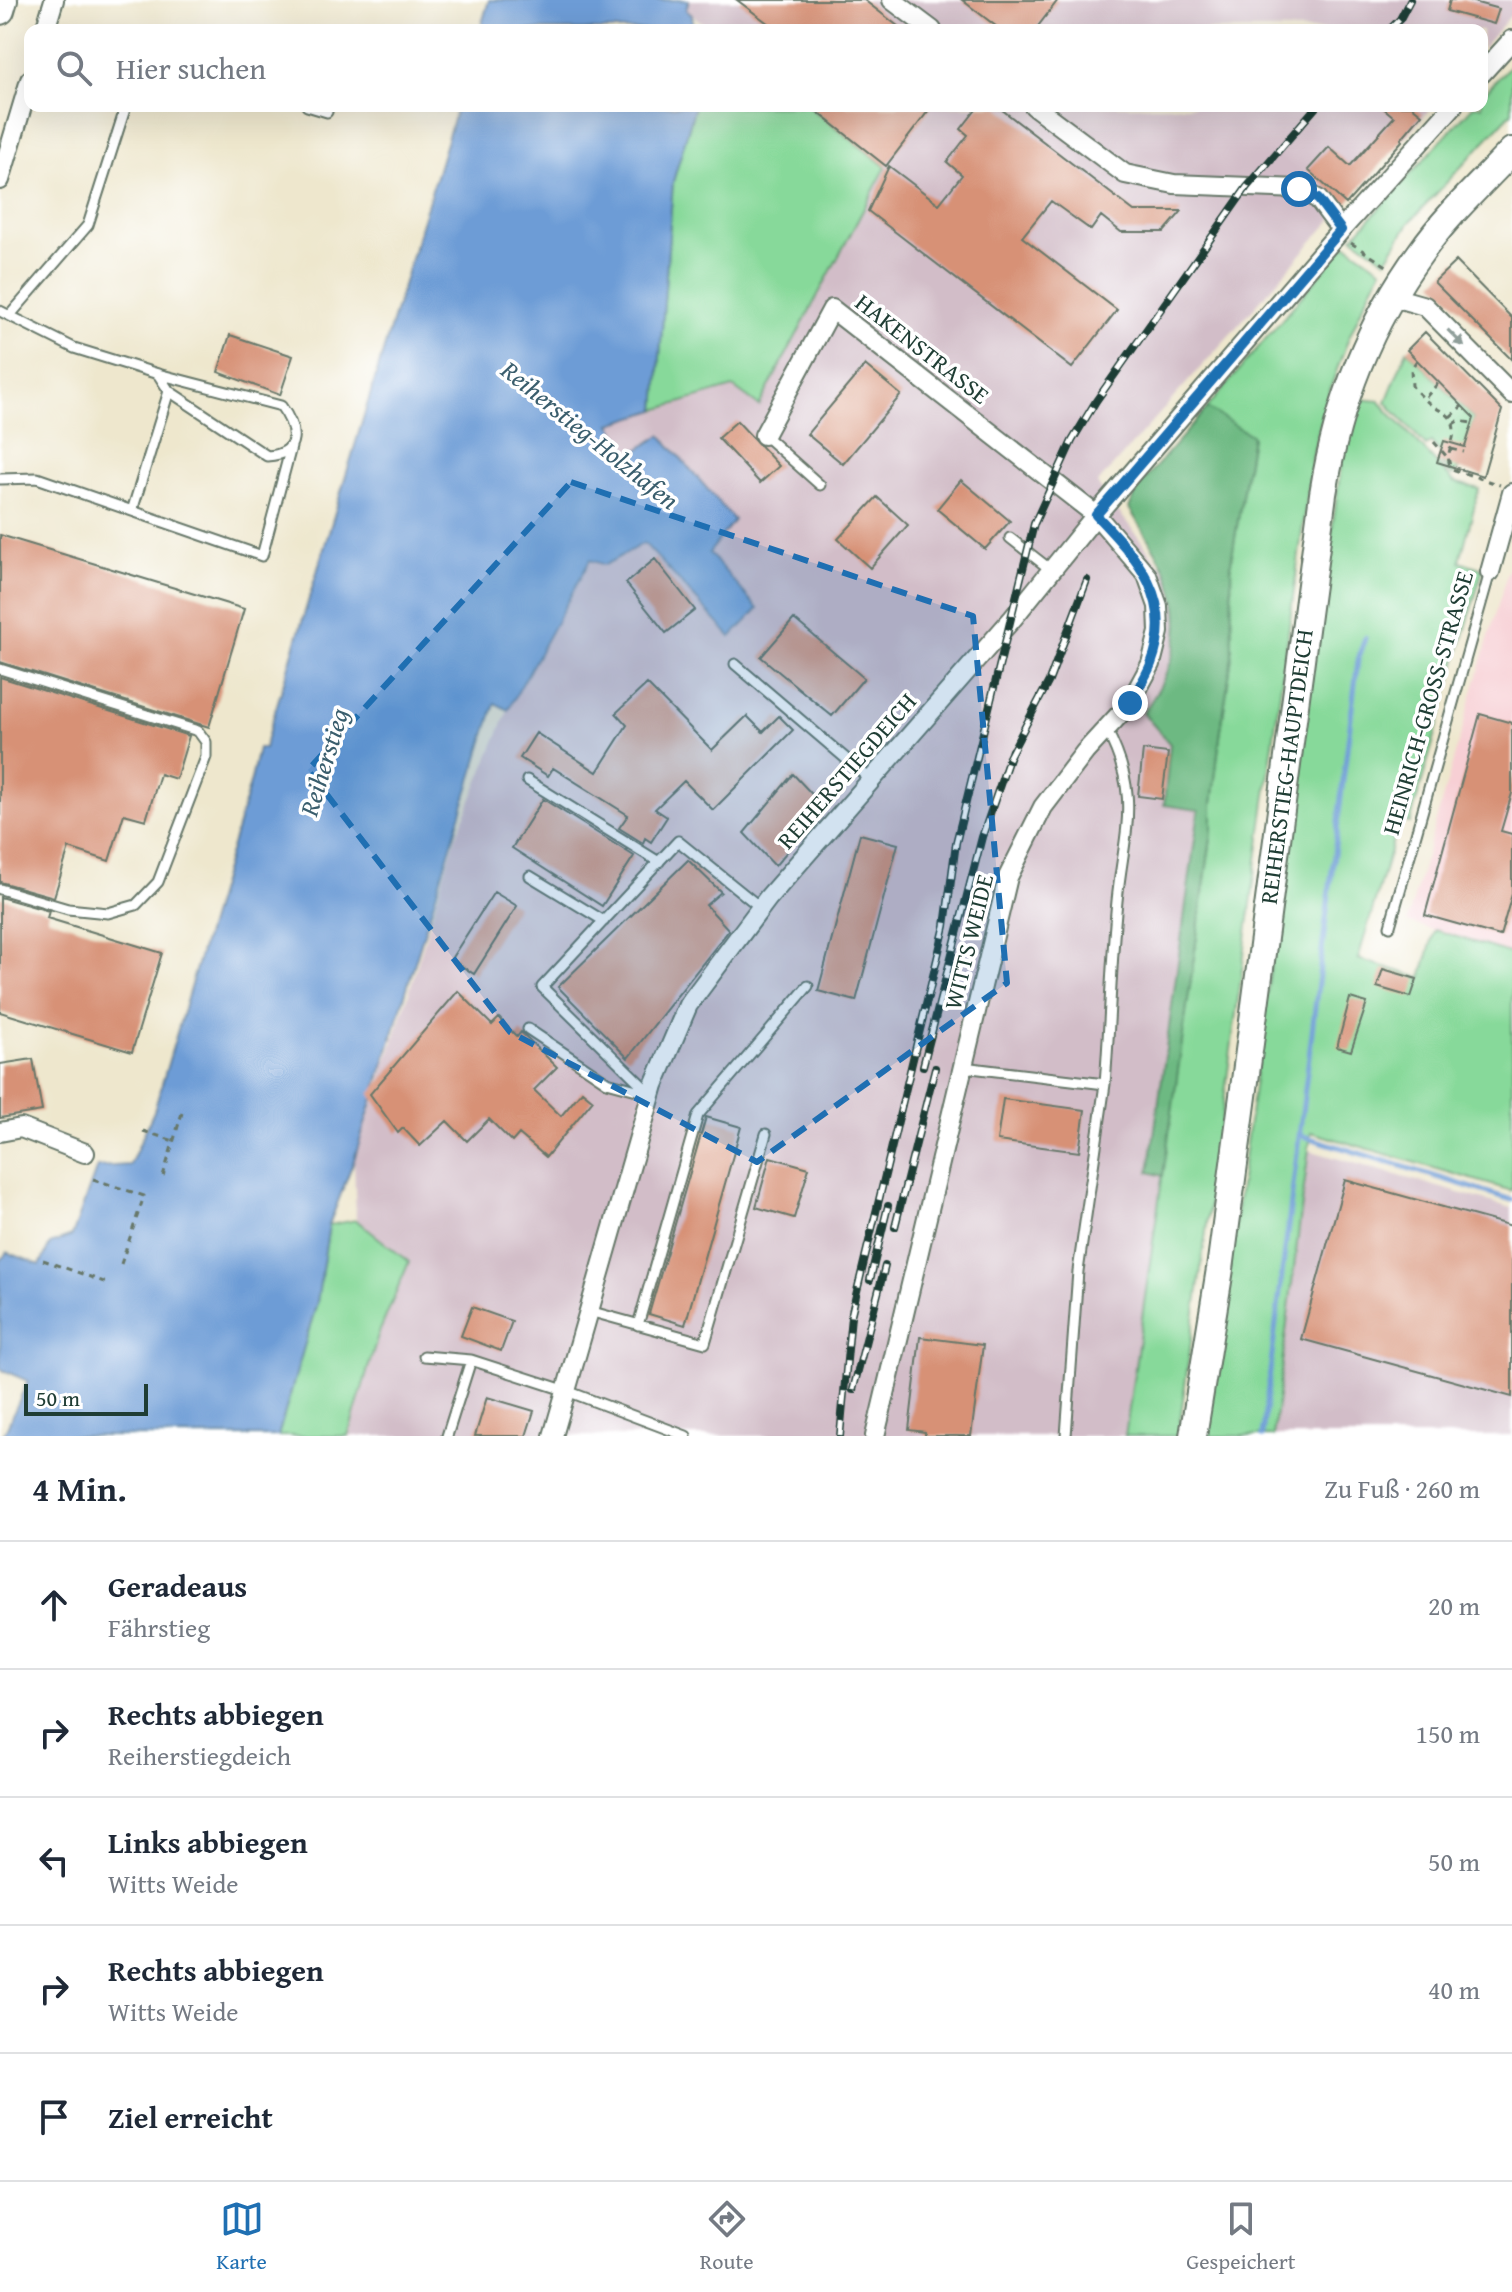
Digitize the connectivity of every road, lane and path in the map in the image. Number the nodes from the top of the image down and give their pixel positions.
1 (3, 0) edge
2 (54, 0) edge
3 (892, 0) edge
4 (0, 10) edge
5 (47, 24) edge
6 (924, 24) edge
7 (1512, 40) edge
8 (1488, 66) edge
9 (24, 100) edge
10 (124, 112) edge
11 (1042, 112) edge
12 (1448, 112) edge
13 (1512, 151) edge
14 (0, 180) edge
15 (1345, 236) junction
16 (1384, 264) dead end
17 (1393, 297) junction
18 (0, 311) edge
19 (11, 314) junction
20 (1417, 360) dead end
21 (158, 374) junction
22 (1439, 382) dead end
23 (169, 391) junction
24 (1512, 394) edge
25 (1426, 397) junction
26 (1462, 406) dead end
27 (1450, 417) junction
28 (1472, 423) dead end
29 (1453, 424) junction
30 (764, 435) joint
31 (1434, 442) dead end
32 (291, 447) junction
33 (1451, 449) junction
34 (1464, 452) dead end
35 (1447, 457) junction
36 (0, 479) edge
37 (1482, 480) dead end
38 (820, 485) dead end
39 (1512, 493) edge
40 (132, 511) junction
41 (1096, 515) junction
42 (1010, 538) dead end
43 (1051, 570) junction
44 (1490, 572) joint
45 (735, 664) dead end
46 (0, 669) edge
47 (1106, 729) junction
48 (527, 780) dead end
49 (871, 780) junction
50 (659, 862) junction
51 (530, 876) dead end
52 (0, 889) edge
53 (761, 908) junction
54 (604, 921) junction
55 (1390, 926) dead end
56 (808, 986) dead end
57 (528, 1029) dead end
58 (963, 1067) junction
59 (1105, 1084) junction
60 (651, 1094) junction
61 (182, 1113) dead end
62 (143, 1131) dead end
63 (0, 1132) edge
64 (766, 1134) dead end
65 (174, 1141) junction
66 (85, 1153) dead end
67 (163, 1176) dead end
68 (93, 1179) dead end
69 (43, 1260) dead end
70 (121, 1264) dead end
71 (107, 1283) dead end
72 (589, 1311) junction
73 (638, 1325) junction
74 (424, 1356) dead end
75 (471, 1360) junction
76 (567, 1391) junction
77 (447, 1436) edge
78 (553, 1436) edge
79 (686, 1436) edge
80 (875, 1436) edge
81 (1066, 1436) edge
82 (1193, 1436) edge

1 - 4 main road
2 - 5 street
3 - 6 street
7 - 8 street
9 - 14 street
10 - 19 lane
11 - 15 street
12 - 15 street, REIHERSTIEGDEICH
13 - 17 main road, REIHERSTIEG-HAUPTDEICH
15 - 16 path
15 - 41 street, REIHERSTIEGDEICH
17 -> 24 street
17 - 82 main road, REIHERSTIEG-HAUPTDEICH
18 - 19 lane
19 - 21 lane
20 - 25 path
21 - 23 lane
21 - 32 lane
22 - 25 path
23 - 32 lane
23 - 40 lane
25 - 27 path
26 - 27 path
27 - 29 path
28 - 29 path
29 - 33 path
30 - 38 lane
30 - 41 street, HAKENSTRASSE
31 - 35 path
32 - 40 lane
33 - 34 path
33 - 35 path
35 - 37 path
36 - 40 lane
39 - 44 street, HEINRICH-GROSS-STRASSE
41 - 43 street, REIHERSTIEGDEICH
41 - 47 street, WITTS WEIDE
42 - 43 lane
43 - 49 street, REIHERSTIEGDEICH
44 - 55 lane, HEINRICH-GROSS-STRASSE
45 - 49 lane
46 - 52 lane
47 - 58 street, WITTS WEIDE
47 - 59 lane
48 - 50 lane
49 - 53 street, REIHERSTIEGDEICH
50 - 53 lane
50 - 54 lane
51 - 54 lane
53 - 60 street, REIHERSTIEGDEICH
54 - 60 lane
56 - 73 lane
57 - 60 lane
58 - 59 lane
58 - 80 street, WITTS WEIDE
59 - 81 lane
60 - 72 street, REIHERSTIEGDEICH
61 - 65 path
62 - 65 path
63 - 66 street
64 - 73 lane
65 - 67 path
68 - 70 path
69 - 71 path
72 - 73 lane
72 - 76 street, REIHERSTIEGDEICH
74 - 75 lane
75 - 76 lane
75 - 77 lane
76 - 78 street, REIHERSTIEGDEICH
76 - 79 lane

